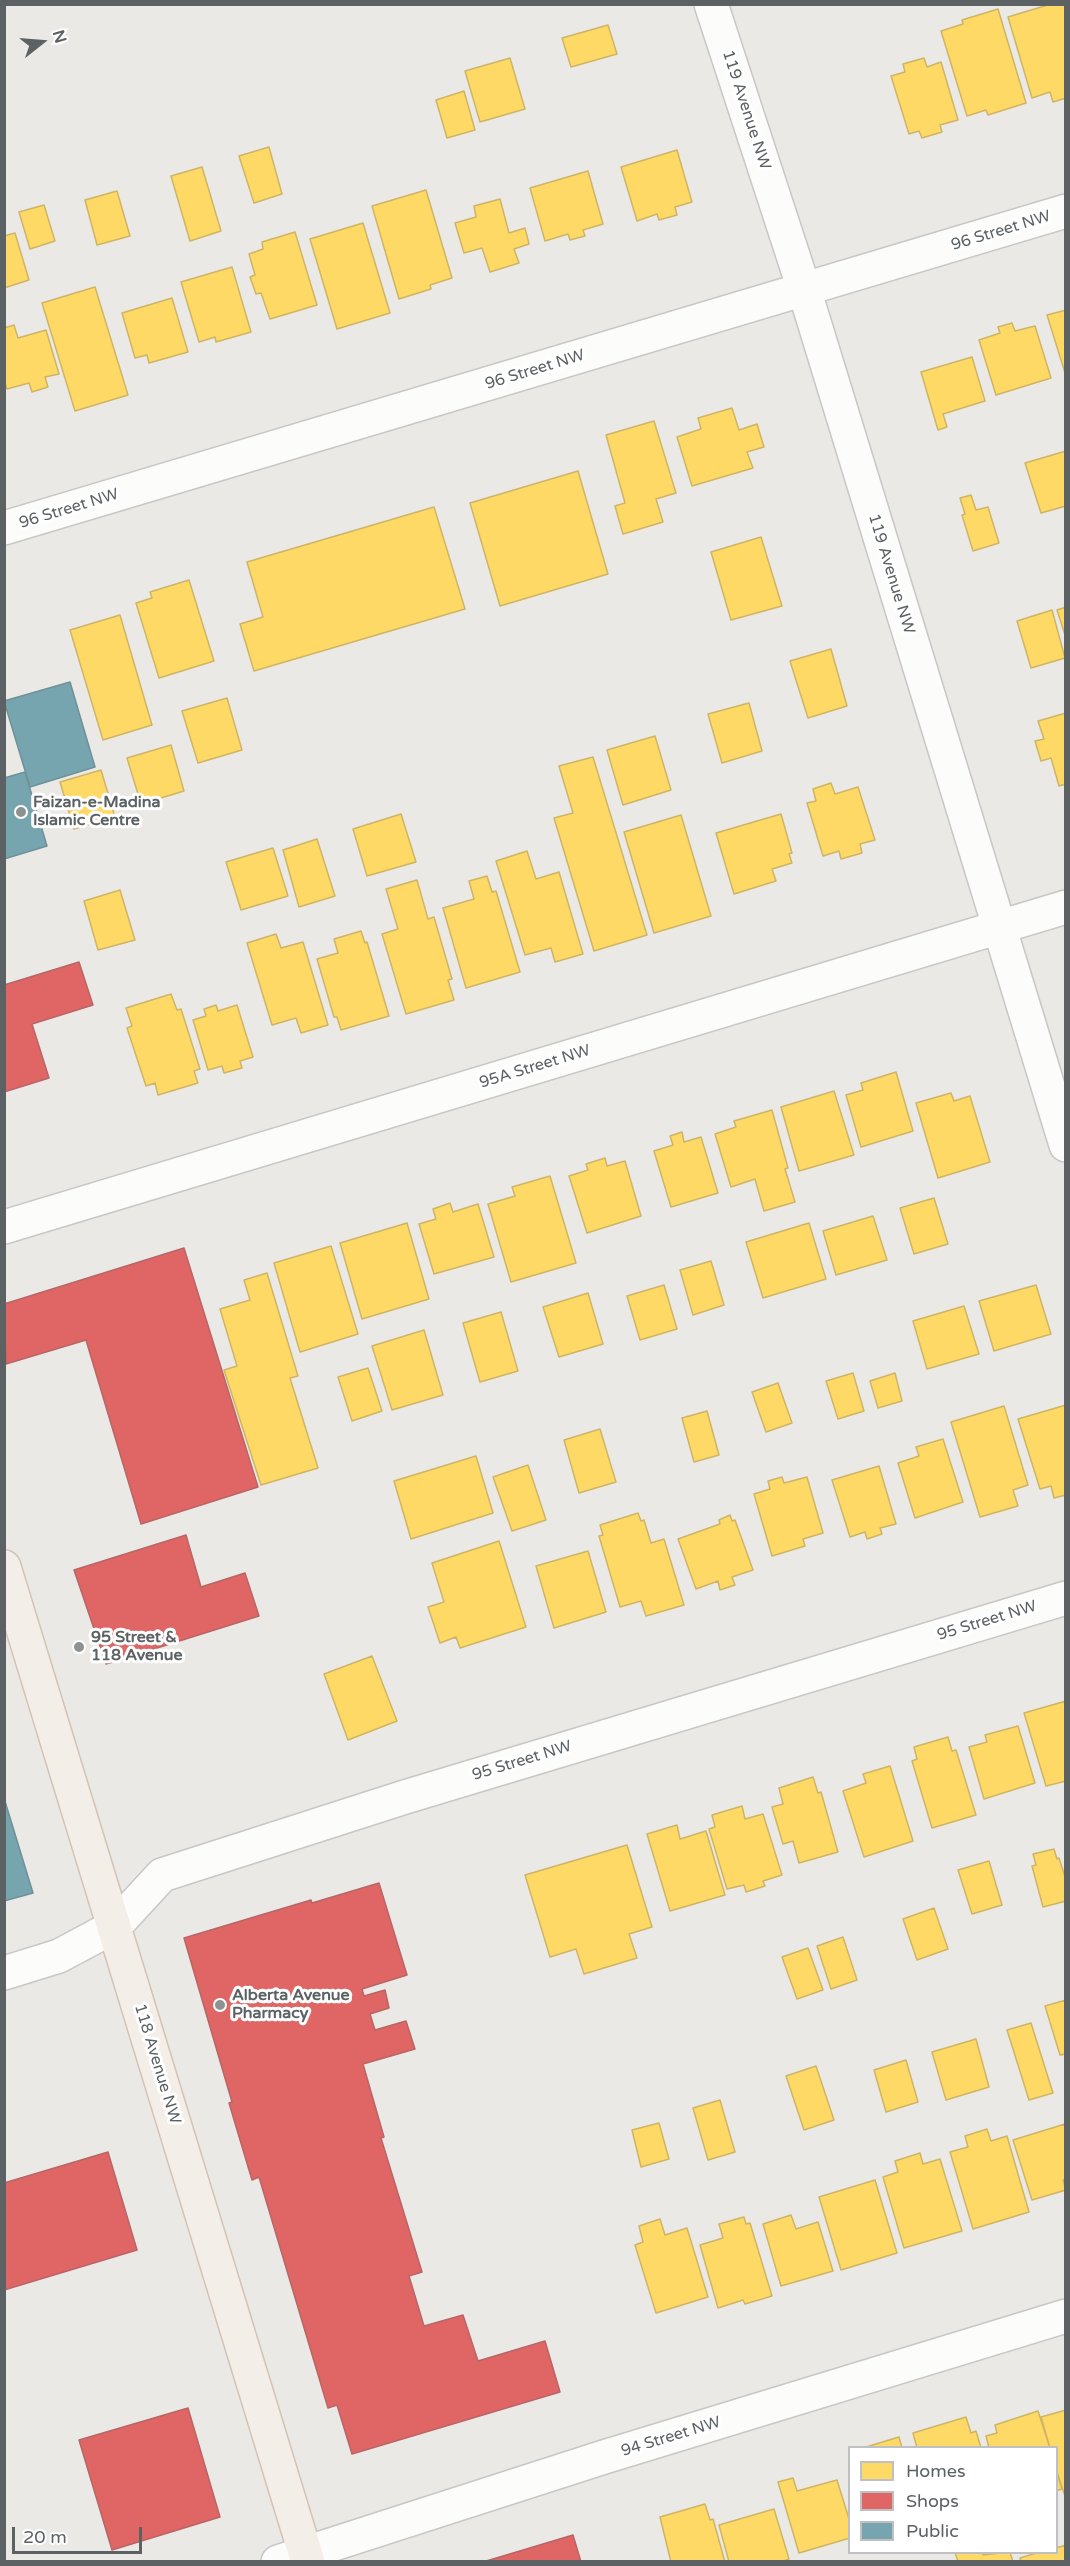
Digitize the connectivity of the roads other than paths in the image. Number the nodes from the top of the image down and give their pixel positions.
1 (711, 4) edge
2 (1065, 211) edge
3 (816, 286) junction
4 (4, 528) edge
5 (1065, 908) edge
6 (998, 928) junction
7 (1065, 1145) edge
8 (4, 1227) edge
9 (4, 1568) edge
10 (1065, 1598) edge
11 (115, 1926) junction
12 (4, 1973) edge
13 (1065, 2316) edge
14 (297, 2559) edge

1 - 3 street, 119 Avenue NW
2 - 3 street, 96 Street NW
3 - 4 street, 96 Street NW
3 - 6 street, 119 Avenue NW
5 - 6 street, 95A Street NW
6 - 7 street, 119 Avenue NW
6 - 8 street, 95A Street NW
9 - 11 main road, 118 Avenue NW
10 - 11 street, 95 Street NW
11 - 12 street, 95 Street NW
11 - 14 main road, 118 Avenue NW
13 - 14 street, 94 Street NW

